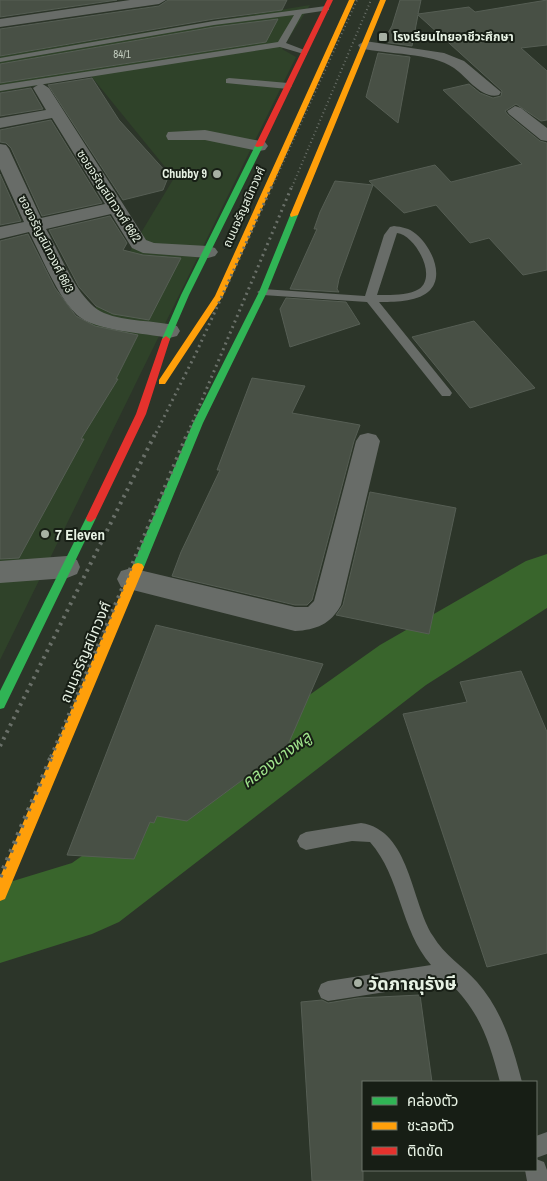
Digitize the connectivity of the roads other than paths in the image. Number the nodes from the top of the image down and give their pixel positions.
1 (159, 0) edge
2 (352, 0) edge
3 (383, 0) edge
4 (328, 4) edge
5 (300, 10) junction
6 (0, 23) edge
7 (281, 44) junction
8 (365, 45) junction
9 (304, 53) junction
10 (0, 60) edge
11 (228, 81) dead end
12 (288, 86) junction
13 (0, 88) edge
14 (41, 88) dead end
15 (492, 92) dead end
16 (515, 111) dead end
17 (55, 113) junction
18 (0, 123) edge
19 (174, 136) dead end
20 (547, 136) edge
21 (259, 146) junction
22 (0, 149) edge
23 (114, 208) junction
24 (34, 224) junction
25 (0, 233) edge
26 (208, 252) junction
27 (263, 292) junction
28 (370, 299) junction
29 (169, 331) junction
30 (229, 335) dead end
31 (446, 394) dead end
32 (141, 414) junction
33 (198, 423) junction
34 (368, 441) dead end
35 (67, 567) junction
36 (0, 572) edge
37 (131, 579) junction
38 (0, 704) edge
39 (306, 841) dead end
40 (0, 894) edge
41 (453, 972) junction
42 (328, 991) dead end
43 (511, 1081) edge

1 - 6 street
2 - 32 main road, ถนนจรัญสนิทวงศ์
3 - 8 main road, ถนนจรัญสนิทวงศ์
4 - 5 lane
4 - 9 main road, ถนนจรัญสนิทวงศ์
5 - 7 lane
5 - 10 lane
7 - 9 lane
7 - 13 lane
8 - 15 street
8 - 27 main road, ถนนจรัญสนิทวงศ์
9 - 12 main road, ถนนจรัญสนิทวงศ์
11 - 12 lane
12 - 21 main road, ถนนจรัญสนิทวงศ์
14 - 17 street, ซอยจรัญสนิทวงศ์ 66/2
16 - 20 street
17 - 18 street
17 - 23 street, ซอยจรัญสนิทวงศ์ 66/2
19 - 21 street
21 - 26 main road, ถนนจรัญสนิทวงศ์
22 - 24 street, ซอยจรัญสนิทวงศ์ 66/3
23 - 24 street
23 - 26 street, ซอยจรัญสนิทวงศ์ 66/2
24 - 25 street
24 - 29 street, ซอยจรัญสนิทวงศ์ 66/3
26 - 29 main road, ถนนจรัญสนิทวงศ์
27 - 28 lane
27 - 33 main road, ถนนจรัญสนิทวงศ์
28 - 28 lane
28 - 31 lane
29 - 32 main road, ถนนจรัญสนิทวงศ์
30 - 33 main road, ถนนจรัญสนิทวงศ์
32 - 35 main road, ถนนจรัญสนิทวงศ์
33 - 37 main road, ถนนจรัญสนิทวงศ์
34 - 37 street
35 - 36 street
35 - 38 main road, ถนนจรัญสนิทวงศ์
37 - 40 main road, ถนนจรัญสนิทวงศ์
39 - 41 lane
41 - 42 lane
41 - 43 lane

